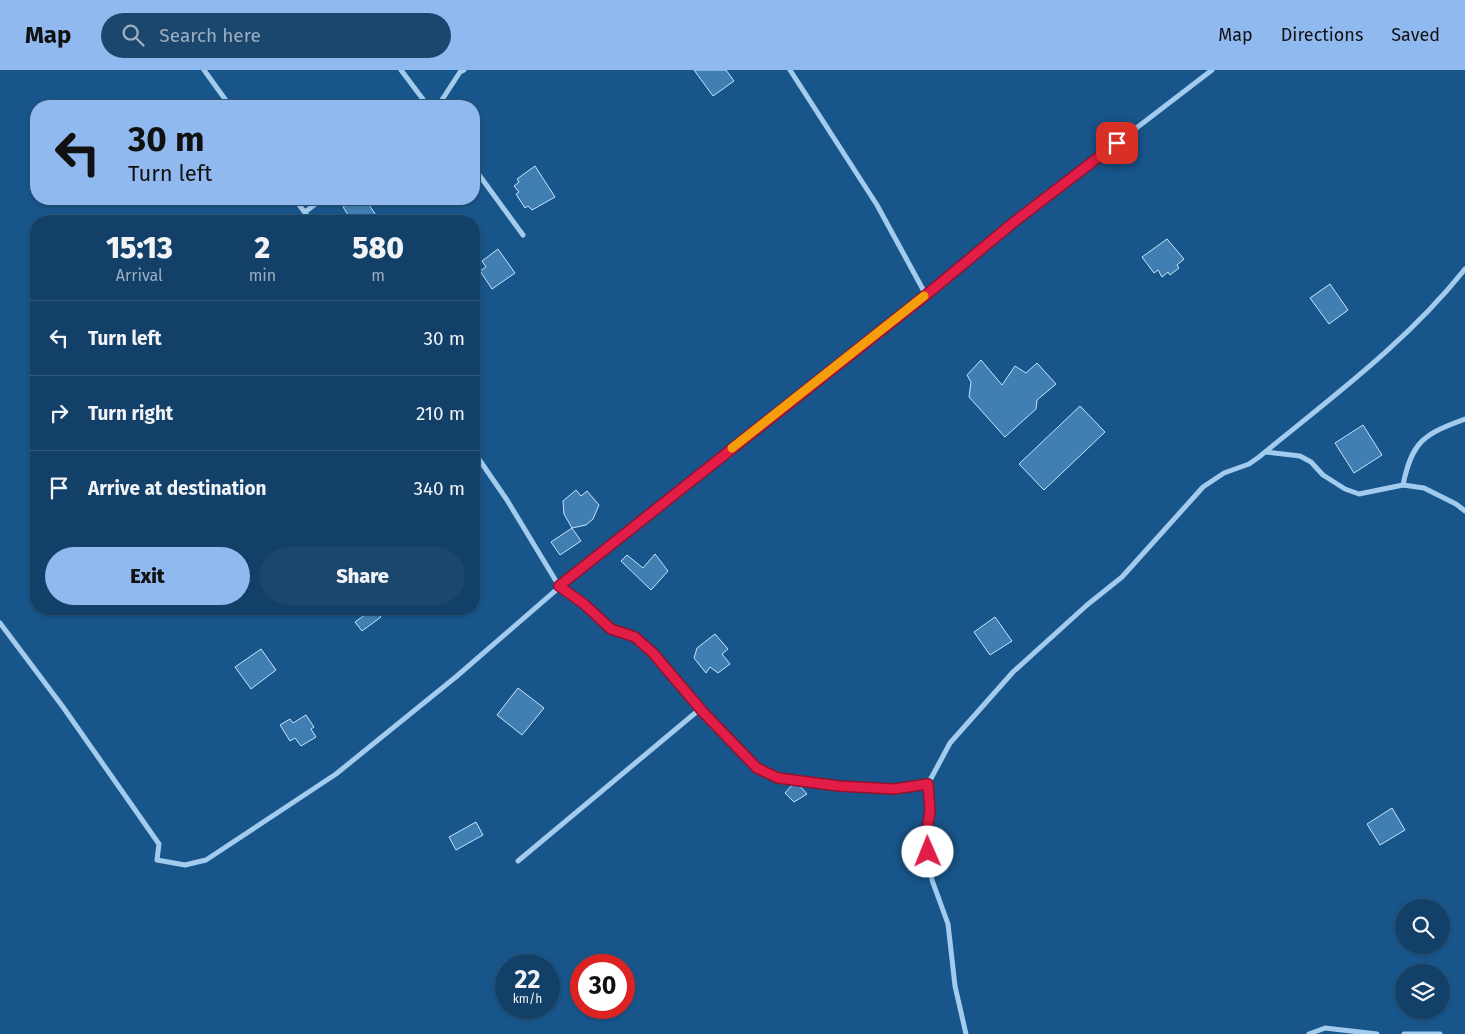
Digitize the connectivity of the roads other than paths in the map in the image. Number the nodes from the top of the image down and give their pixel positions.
1 (204, 70) edge
2 (401, 70) edge
3 (464, 70) edge
4 (790, 70) edge
5 (1212, 70) edge
6 (226, 100) edge
7 (424, 100) edge
8 (442, 100) edge
9 (480, 176) edge
10 (300, 205) edge
11 (314, 205) edge
12 (305, 212) junction
13 (307, 215) edge
14 (523, 235) dead end
15 (1465, 269) edge
16 (926, 295) junction
17 (1465, 419) edge
18 (1265, 452) junction
19 (480, 460) edge
20 (1403, 485) junction
21 (1465, 511) edge
22 (559, 586) junction
23 (0, 623) edge
24 (700, 709) junction
25 (928, 784) junction
26 (518, 861) dead end
27 (966, 1034) edge
28 (1309, 1034) edge
29 (1377, 1034) edge
30 (1404, 1034) edge
31 (1440, 1034) edge

1 - 6 street
2 - 7 street
3 - 8 street
4 - 16 street
5 - 16 street
9 - 14 street
10 - 12 street
11 - 12 street
12 - 13 street
15 - 18 street
16 - 22 street
17 - 20 street
18 - 20 street
18 - 25 street
19 - 22 street
20 - 21 street
22 - 23 street
22 - 24 street
24 - 25 street
24 - 26 street
25 - 27 street
28 - 29 street
30 - 31 street

